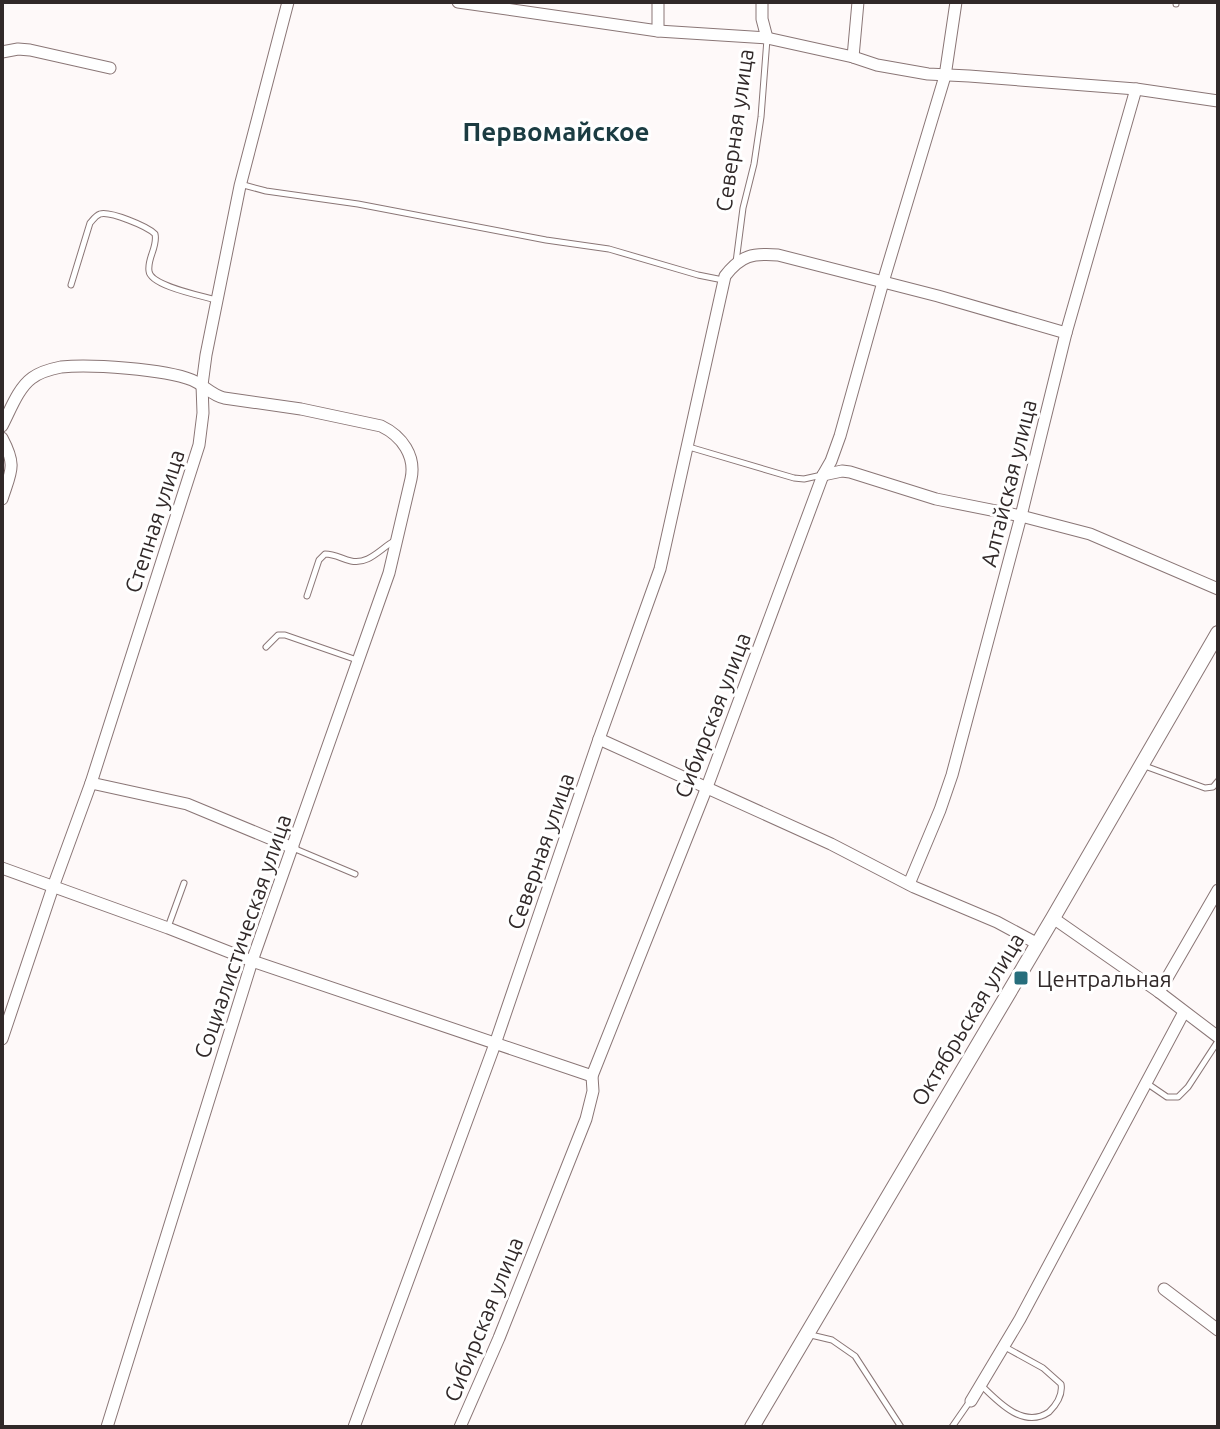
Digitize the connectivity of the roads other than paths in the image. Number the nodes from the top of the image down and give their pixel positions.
1 (288, 2) edge
2 (461, 2) edge
3 (658, 2) edge
4 (762, 2) edge
5 (858, 2) edge
6 (956, 2) edge
7 (658, 31) junction
8 (767, 38) junction
9 (2, 52) edge
10 (853, 57) junction
11 (110, 68) dead end
12 (945, 76) junction
13 (1136, 89) junction
14 (1218, 101) edge
15 (240, 184) junction
16 (736, 263) junction
17 (725, 278) junction
18 (883, 282) junction
19 (71, 285) dead end
20 (217, 300) junction
21 (1066, 333) junction
22 (202, 385) junction
23 (2, 426) edge
24 (2, 438) edge
25 (688, 446) junction
26 (823, 475) junction
27 (2, 499) edge
28 (1021, 516) junction
29 (398, 539) junction
30 (1218, 589) edge
31 (307, 596) dead end
32 (1217, 636) edge
33 (266, 647) dead end
34 (358, 661) junction
35 (599, 739) junction
36 (1142, 765) junction
37 (1218, 781) edge
38 (91, 783) junction
39 (707, 787) junction
40 (293, 848) junction
41 (2, 868) edge
42 (355, 874) dead end
43 (184, 883) dead end
44 (909, 884) junction
45 (53, 887) junction
46 (1218, 890) edge
47 (1053, 918) junction
48 (168, 928) junction
49 (1038, 944) junction
50 (252, 961) junction
51 (1159, 992) junction
52 (1184, 1012) junction
53 (2, 1039) edge
54 (1218, 1039) edge
55 (495, 1044) junction
56 (592, 1076) junction
57 (1146, 1083) junction
58 (1164, 1289) dead end
59 (1218, 1330) edge
60 (807, 1334) junction
61 (1004, 1347) junction
62 (981, 1384) junction
63 (971, 1401) joint
64 (107, 1427) edge
65 (354, 1427) edge
66 (460, 1427) edge
67 (752, 1427) edge
68 (901, 1427) edge
69 (952, 1427) edge

1 - 15 street, Степная улица
2 - 7 street
3 - 7 street
4 - 8 street, Северная улица
5 - 10 street
6 - 12 street, Сибирская улица
7 - 8 street
8 - 10 street
8 - 16 lane, Северная улица
9 - 11 street
10 - 12 street
12 - 13 street
12 - 18 street, Сибирская улица
13 - 14 street
13 - 21 street, Алтайская улица
15 - 17 lane
15 - 20 street, Степная улица
16 - 17 street
16 - 18 street
17 - 25 street, Северная улица
18 - 21 street
18 - 26 street, Сибирская улица
19 - 20 lane
20 - 22 street, Степная улица
21 - 28 street, Алтайская улица
22 - 23 street
22 - 29 street, Социалистическая улица
22 - 38 street, Степная улица
24 - 27 street
25 - 26 lane
25 - 35 street, Северная улица
26 - 28 street
26 - 39 street, Сибирская улица
28 - 30 street
28 - 44 street, Алтайская улица
29 - 31 lane
29 - 34 street, Социалистическая улица
32 - 36 street, Октябрьская улица
33 - 34 lane
34 - 40 street, Социалистическая улица
35 - 39 street
35 - 55 street, Северная улица
36 - 37 lane
36 - 47 street, Октябрьская улица
38 - 40 street
38 - 45 street, Степная улица
39 - 44 street
39 - 56 street, Сибирская улица
40 - 42 lane
40 - 50 street, Социалистическая улица
41 - 45 street
43 - 48 lane
44 - 49 street
45 - 48 street
45 - 53 street, Степная улица
46 - 51 street
47 - 49 street, Октябрьская улица
47 - 51 street
48 - 50 street
49 - 60 street, Октябрьская улица
50 - 55 street
50 - 64 street, Социалистическая улица
51 - 52 street
52 - 54 street
52 - 57 street
54 - 57 lane
55 - 56 street
55 - 65 street, Северная улица
56 - 66 street, Сибирская улица
57 - 61 street
58 - 59 street
60 - 67 street, Октябрьская улица
60 - 68 lane
61 - 62 street
61 - 62 lane
62 - 63 street
63 - 69 lane

